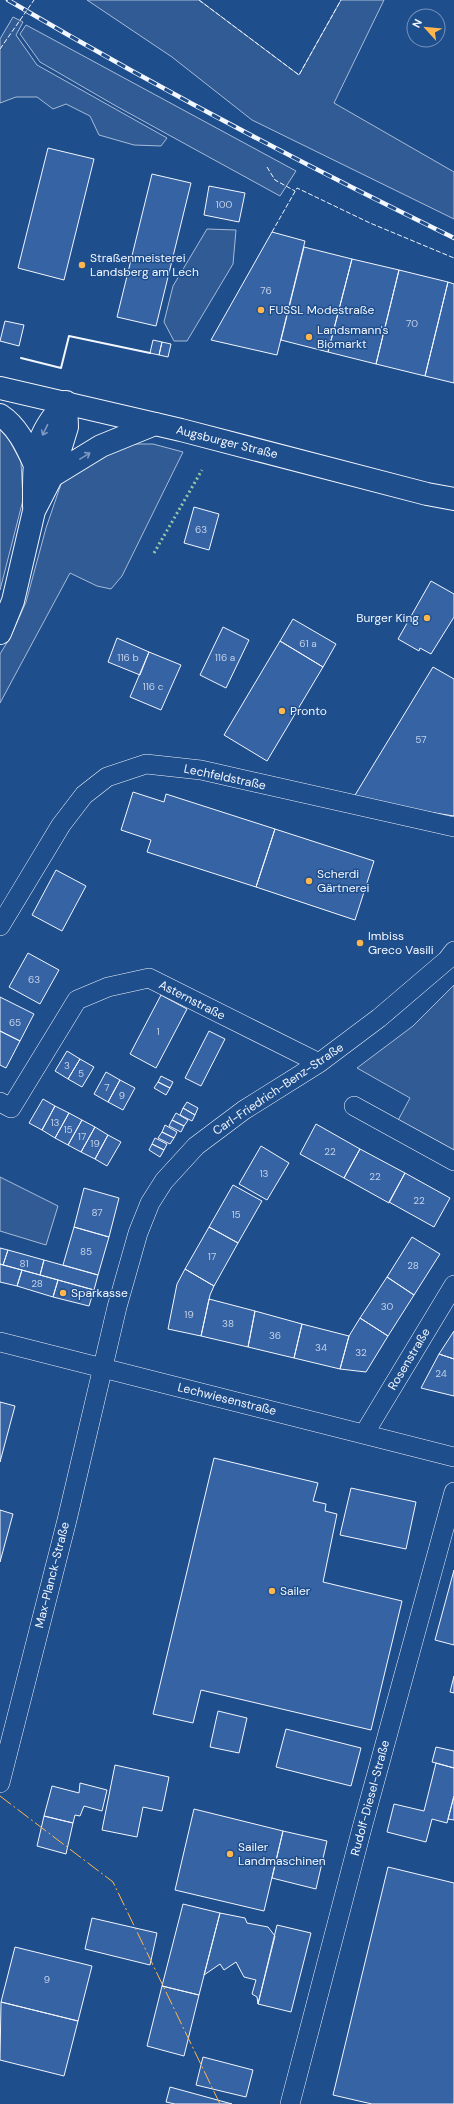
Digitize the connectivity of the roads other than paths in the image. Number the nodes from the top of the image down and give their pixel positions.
1 (0, 388) edge
2 (66, 402) junction
3 (0, 415) edge
4 (155, 424) junction
5 (34, 463) junction
6 (52, 476) junction
7 (454, 499) edge
8 (34, 511) junction
9 (0, 633) edge
10 (454, 827) edge
11 (0, 926) edge
12 (454, 951) edge
13 (319, 1063) junction
14 (0, 1102) edge
15 (354, 1106) dead end
16 (454, 1161) edge
17 (454, 1285) edge
18 (0, 1342) edge
19 (102, 1367) junction
20 (364, 1434) junction
21 (454, 1457) edge
22 (454, 1492) edge
23 (0, 1783) edge
24 (290, 2104) edge

1 - 2 main road, Augsburger Straße
2 - 4 main road, Augsburger Straße
2 -> 5 main road
2 - 6 main road
3 - 5 main road
6 -> 4 main road
4 - 7 main road, Augsburger Straße
5 - 8 main road
6 - 8 main road
8 - 9 main road
10 - 11 street, Lechfeldstraße
12 - 13 street, Carl-Friedrich-Benz-Straße
13 - 14 street, Asternstraße
13 - 19 street, Carl-Friedrich-Benz-Straße
15 - 16 street
17 - 20 street, Rosenstraße
18 - 19 street, Lechwiesenstraße
19 - 20 street, Lechwiesenstraße
19 - 23 street, Max-Planck-Straße
20 - 21 street, Lechwiesenstraße
22 - 24 street, Rudolf-Diesel-Straße

